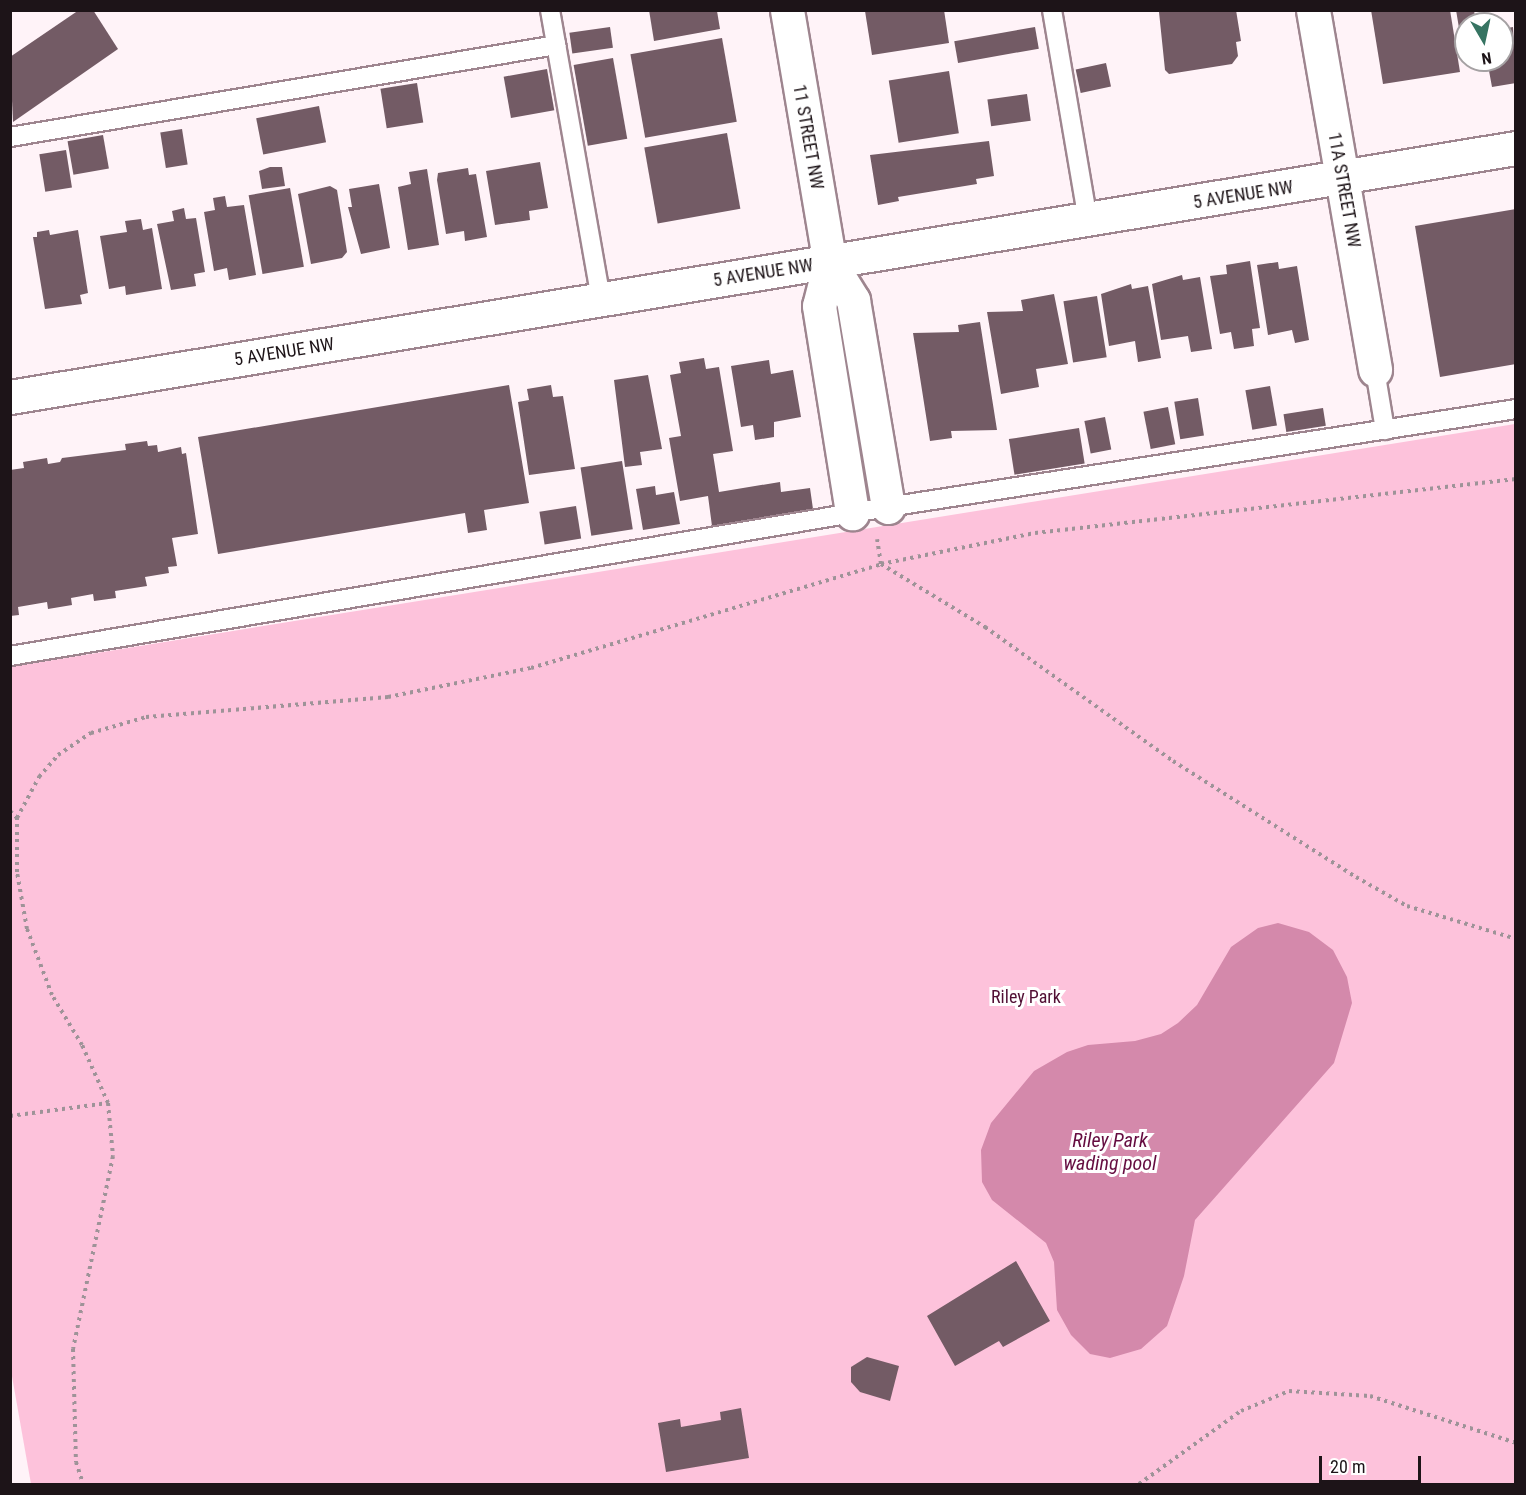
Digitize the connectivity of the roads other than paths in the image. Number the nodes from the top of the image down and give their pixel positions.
1 (550, 10) edge
2 (787, 10) edge
3 (1052, 10) edge
4 (1313, 10) edge
5 (556, 45) junction
6 (10, 136) edge
7 (1515, 148) edge
8 (1342, 178) junction
9 (1088, 220) junction
10 (830, 263) junction
11 (602, 300) junction
12 (1374, 370) joint
13 (10, 397) edge
14 (1515, 410) edge
15 (1385, 430) junction
16 (871, 510) junction
17 (10, 656) edge

1 - 5 lane
2 - 10 street, 11 STREET NW
3 - 9 lane
4 - 8 street, 11A STREET NW
5 - 6 lane
5 - 11 lane
7 - 8 street, 5 AVENUE NW
8 - 9 street, 5 AVENUE NW
8 - 12 street, 11A STREET NW
9 - 10 street, 5 AVENUE NW
10 - 11 street, 5 AVENUE NW
10 - 16 street, 11 STREET NW
11 - 13 street, 5 AVENUE NW
12 - 15 lane
14 - 15 lane
15 - 16 lane
16 - 17 lane

